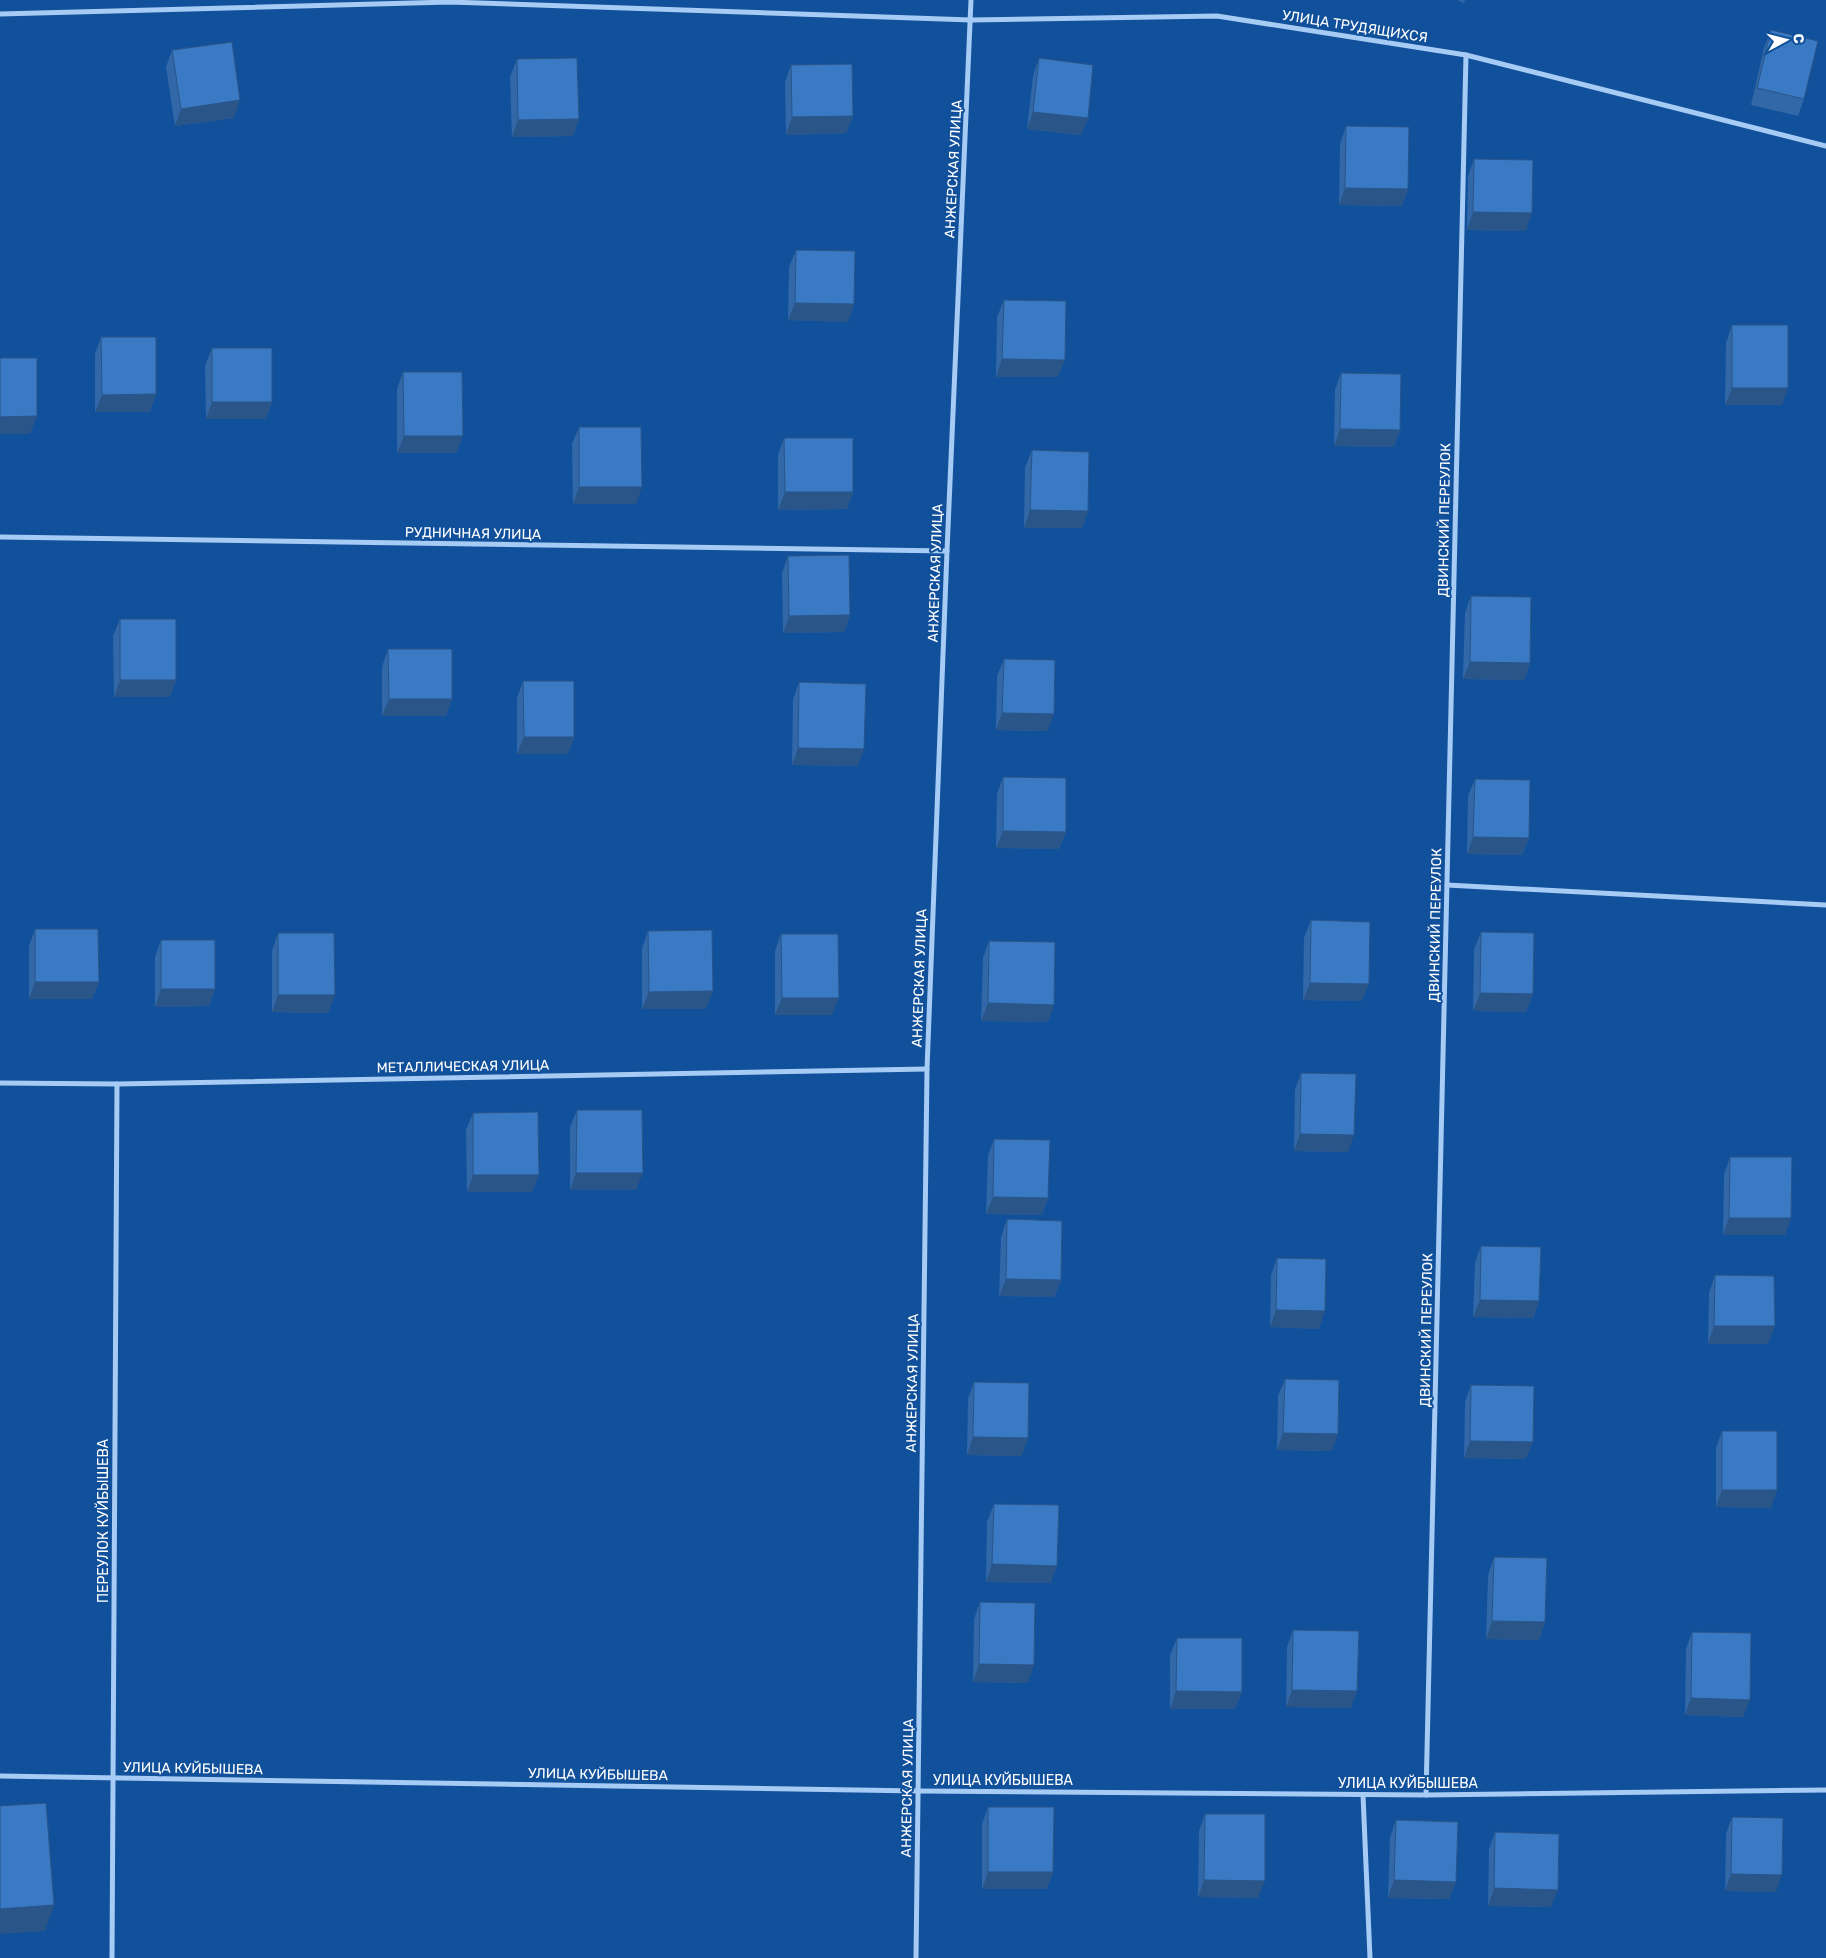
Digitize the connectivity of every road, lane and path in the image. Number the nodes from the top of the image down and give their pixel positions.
1 (971, 0) edge
2 (0, 14) edge
3 (971, 20) junction
4 (1466, 55) junction
5 (1826, 146) edge
6 (0, 537) edge
7 (947, 551) junction
8 (1447, 885) junction
9 (1826, 905) edge
10 (927, 1069) junction
11 (0, 1082) edge
12 (117, 1084) junction
13 (0, 1776) edge
14 (112, 1778) junction
15 (1826, 1790) edge
16 (919, 1791) junction
17 (1363, 1794) junction
18 (1426, 1795) junction
19 (112, 1958) edge
20 (916, 1958) edge
21 (1370, 1958) edge

1 - 3 street, АНЖЕРСКАЯ УЛИЦА
2 - 3 street, УЛИЦА ТРУДЯЩИХСЯ
3 - 4 street, УЛИЦА ТРУДЯЩИХСЯ
3 - 7 street, АНЖЕРСКАЯ УЛИЦА
4 - 5 street, УЛИЦА ТРУДЯЩИХСЯ
4 - 8 street, ДВИНСКИЙ ПЕРЕУЛОК
6 - 7 street, РУДНИЧНАЯ УЛИЦА
7 - 10 street, АНЖЕРСКАЯ УЛИЦА
8 - 9 street
8 - 18 street, ДВИНСКИЙ ПЕРЕУЛОК
10 - 12 street, МЕТАЛЛИЧЕСКАЯ УЛИЦА
10 - 16 street, АНЖЕРСКАЯ УЛИЦА
11 - 12 street, МЕТАЛЛИЧЕСКАЯ УЛИЦА
12 - 14 street, ПЕРЕУЛОК КУЙБЫШЕВА
13 - 14 street, УЛИЦА КУЙБЫШЕВА
14 - 16 street, УЛИЦА КУЙБЫШЕВА
14 - 19 street, ПЕРЕУЛОК КУЙБЫШЕВА
15 - 18 street, УЛИЦА КУЙБЫШЕВА
16 - 17 street, УЛИЦА КУЙБЫШЕВА
16 - 20 street, АНЖЕРСКАЯ УЛИЦА
17 - 18 street, УЛИЦА КУЙБЫШЕВА
17 - 21 street

